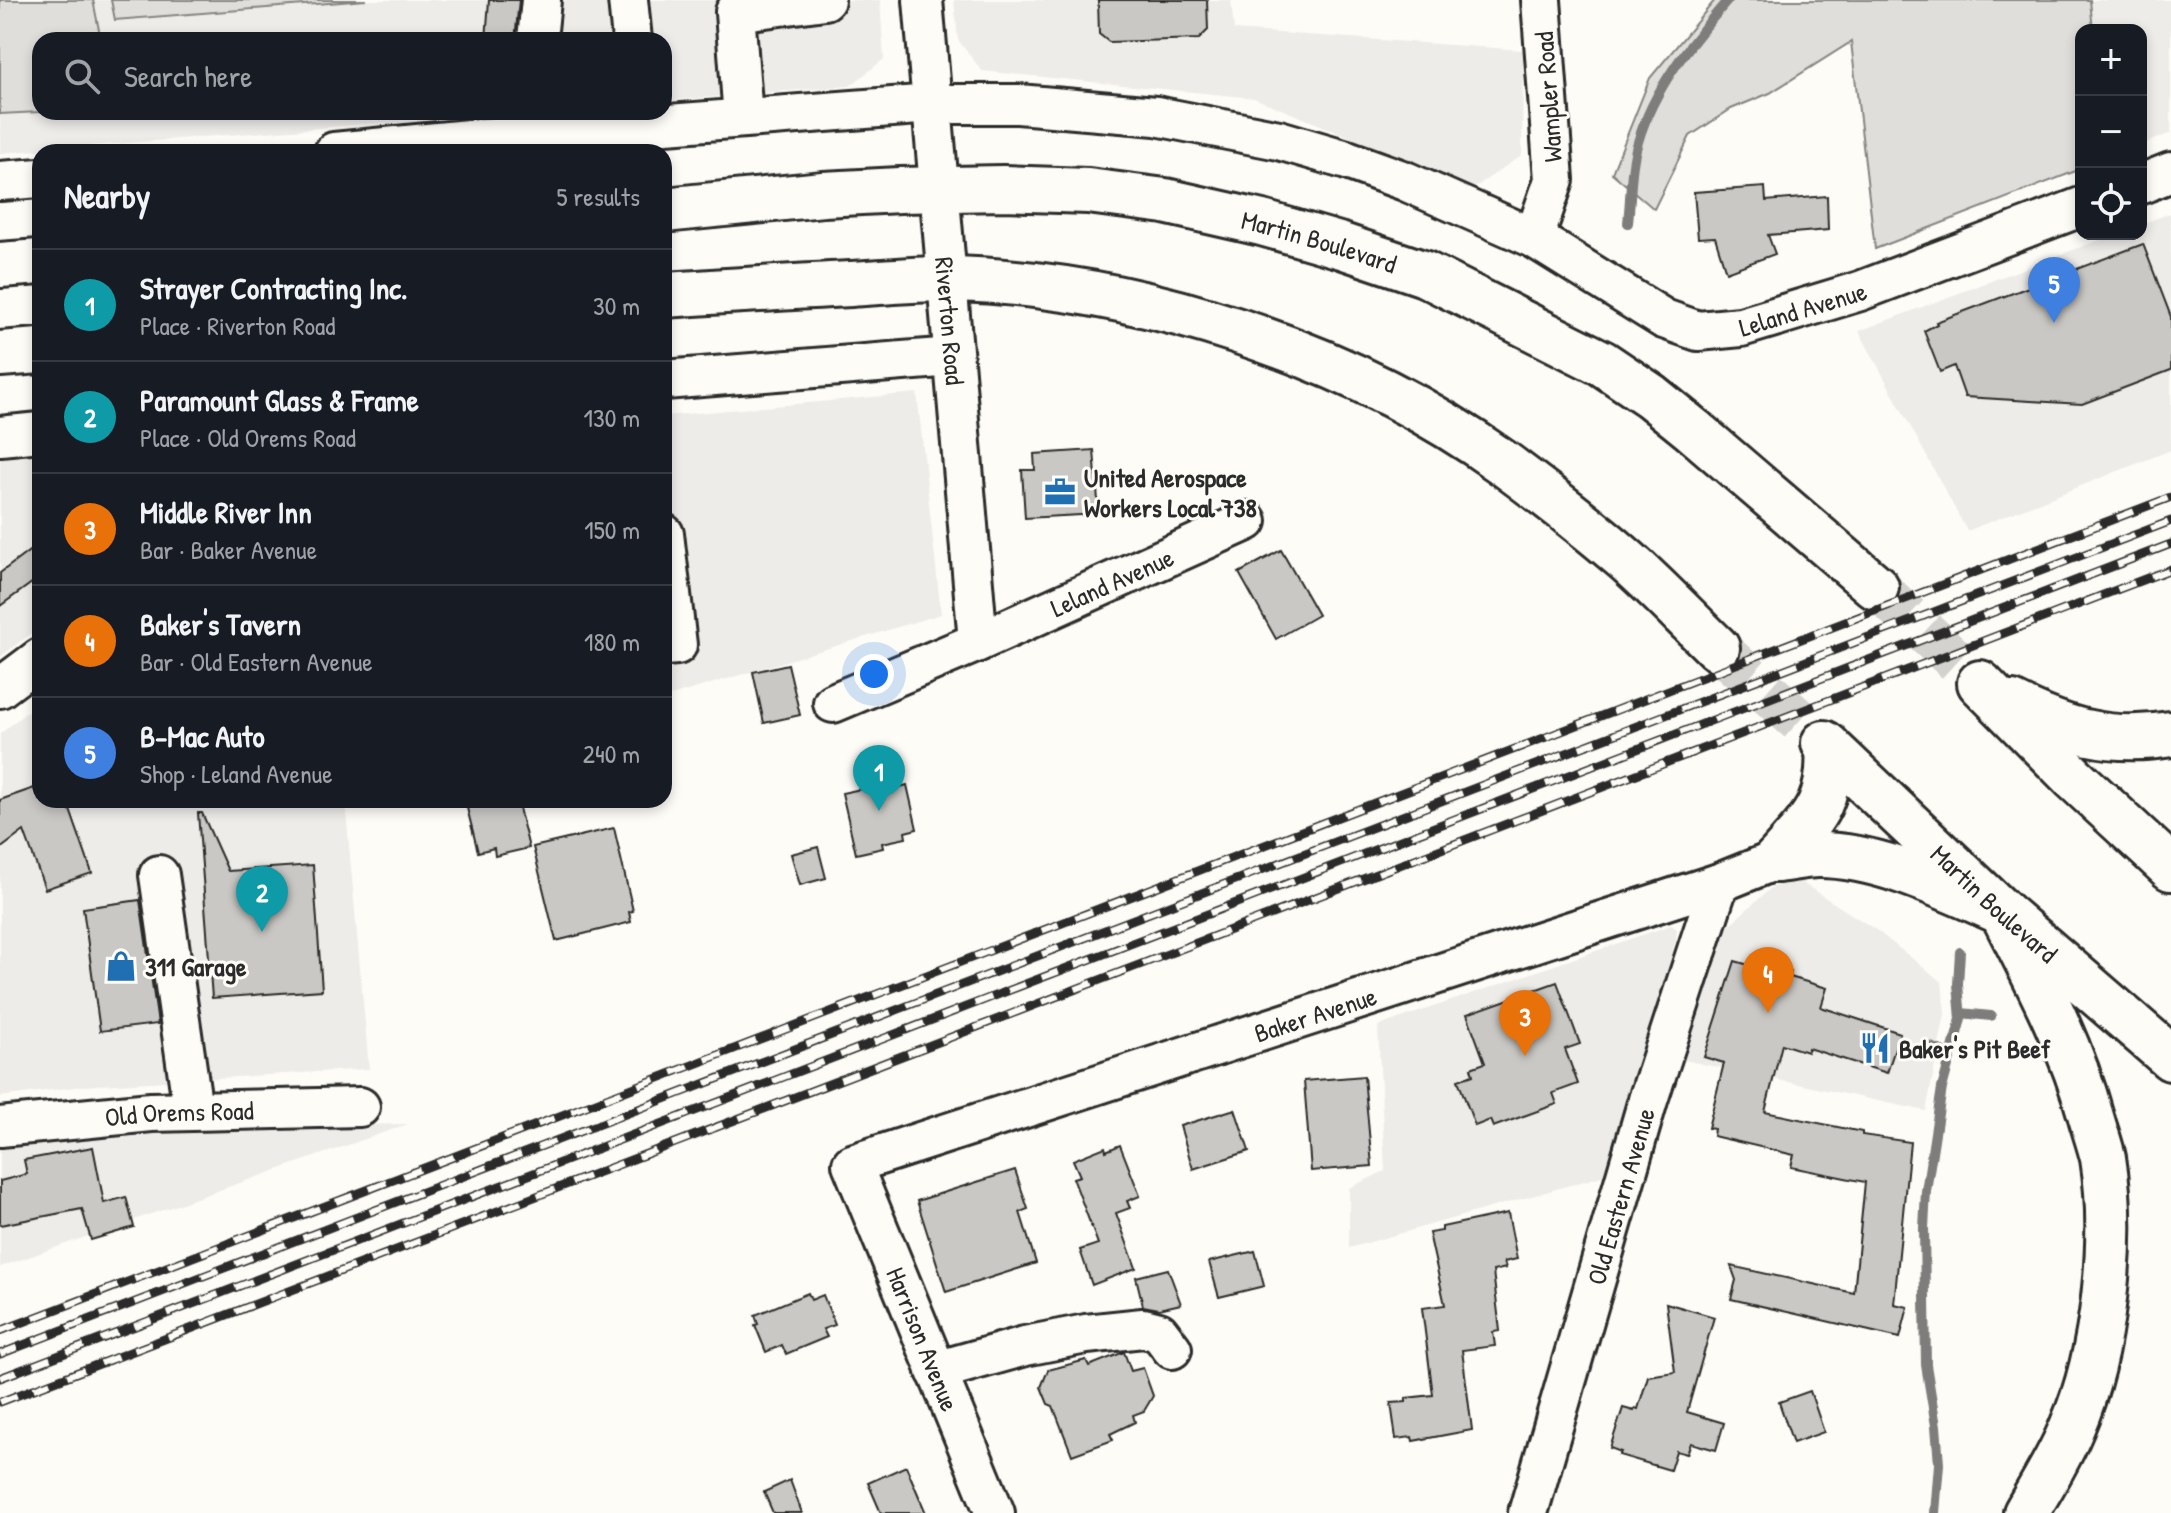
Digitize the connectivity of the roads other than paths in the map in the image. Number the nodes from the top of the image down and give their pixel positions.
1 (541, 0) edge
2 (628, 0) edge
3 (825, 0) edge
4 (923, 0) edge
5 (1541, 0) edge
6 (538, 32) edge
7 (631, 32) edge
8 (932, 104) junction
9 (743, 118) junction
10 (672, 119) edge
11 (614, 120) edge
12 (538, 123) edge
13 (390, 144) edge
14 (2171, 172) edge
15 (32, 179) edge
16 (0, 181) edge
17 (2147, 182) edge
18 (939, 188) junction
19 (672, 209) edge
20 (2075, 209) edge
21 (1534, 238) junction
22 (32, 263) edge
23 (0, 265) edge
24 (947, 279) junction
25 (672, 295) edge
26 (32, 352) edge
27 (0, 354) edge
28 (953, 357) junction
29 (672, 379) edge
30 (32, 433) edge
31 (0, 436) edge
32 (1247, 521) dead end
33 (1876, 587) tunnel mouth
34 (672, 602) edge
35 (978, 642) junction
36 (672, 645) edge
37 (1717, 648) tunnel mouth
38 (32, 664) edge
39 (0, 688) edge
40 (833, 703) dead end
41 (2171, 734) edge
42 (1776, 860) junction
43 (2171, 868) edge
44 (159, 875) dead end
45 (1719, 883) junction
46 (2002, 912) junction
47 (2171, 1058) edge
48 (360, 1107) dead end
49 (193, 1110) junction
50 (0, 1127) edge
51 (852, 1164) joint
52 (1172, 1349) dead end
53 (936, 1371) junction
54 (995, 1513) edge
55 (1528, 1513) edge
56 (2026, 1513) edge

1 - 6 street
2 - 7 street
3 - 9 street
4 - 8 street, Riverton Road
5 - 21 street, Wampler Road
8 - 9 street
8 - 18 street, Riverton Road
8 - 21 street, Leland Avenue
9 - 10 street
11 - 12 street
12 - 13 street
14 - 17 street
15 - 16 street
18 - 19 main road, Martin Boulevard
18 - 24 street, Riverton Road
18 - 33 main road, Martin Boulevard
20 - 21 street, Leland Avenue
22 - 23 main road
24 - 25 main road
24 - 28 street, Riverton Road
24 - 37 main road
26 - 27 main road
28 - 29 street
28 - 35 street, Riverton Road
30 - 31 street
32 - 35 street, Leland Avenue
34 - 36 street
35 - 40 street, Leland Avenue
38 - 39 street
41 - 43 main road
42 - 45 street, Baker Avenue
42 - 46 main road
42 - 46 main road, Martin Boulevard
44 - 49 street
45 - 51 street, Baker Avenue
45 - 55 street, Old Eastern Avenue
46 - 47 main road, Martin Boulevard
46 - 56 main road
48 - 49 street, Old Orems Road
49 - 50 street, Old Orems Road
51 - 53 street, Harrison Avenue
52 - 53 street
53 - 54 street, Harrison Avenue

